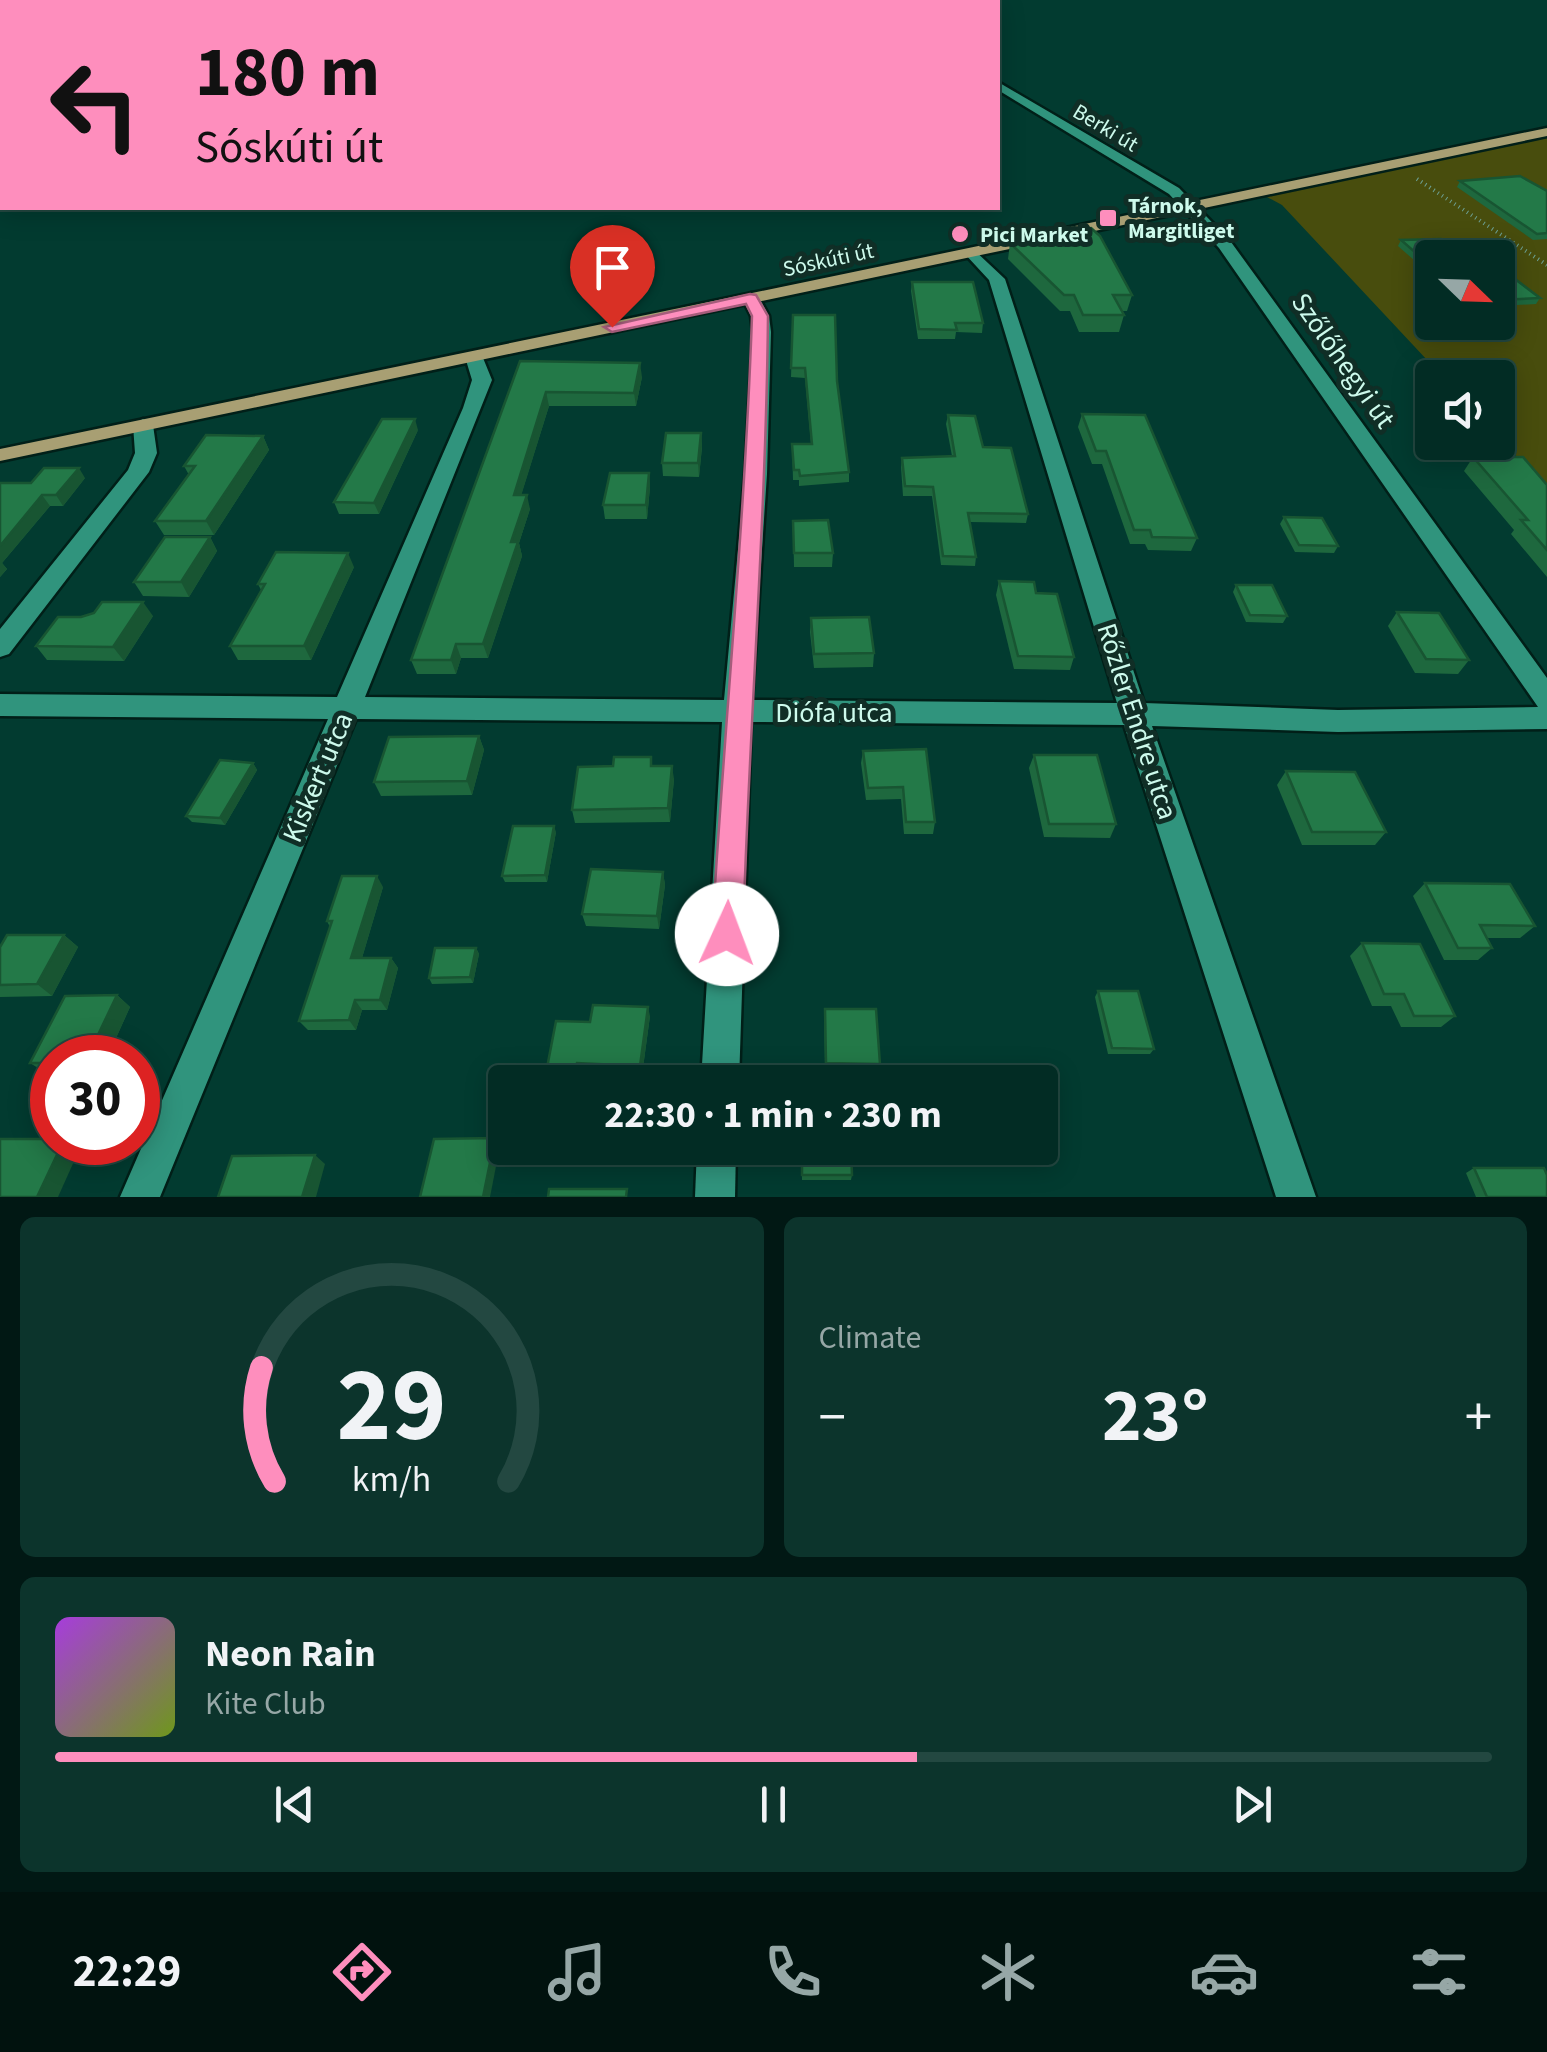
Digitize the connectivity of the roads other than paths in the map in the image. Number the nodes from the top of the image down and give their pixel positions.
1 (1000, 86) edge
2 (1087, 118) dead end
3 (1060, 122) junction
4 (1547, 132) edge
5 (1191, 207) junction
6 (972, 252) junction
7 (750, 298) junction
8 (474, 356) junction
9 (144, 425) junction
10 (0, 455) edge
11 (0, 646) edge
12 (1547, 700) edge
13 (0, 705) edge
14 (347, 708) junction
15 (737, 711) junction
16 (1134, 714) junction
17 (1547, 718) edge
18 (721, 1065) edge
19 (717, 1165) edge
20 (140, 1197) edge
21 (715, 1197) edge
22 (1296, 1197) edge

1 - 3 street, Berki út
2 - 3 street
3 - 5 street, Berki út
4 - 5 main road, Sóskúti út
5 - 6 main road, Sóskúti út
5 - 12 street, Szőlőhegyi út
6 - 7 main road, Sóskúti út
6 - 16 street, Rőzler Endre utca
7 - 8 main road, Sóskúti út
7 - 15 street
8 - 9 main road, Sóskúti út
8 - 14 street, Kiskert utca
9 - 10 main road, Sóskúti út
9 - 11 street
13 - 14 street, Diófa utca
14 - 15 street, Diófa utca
14 - 20 street, Kiskert utca
15 - 16 street, Diófa utca
15 - 18 street
16 - 17 street, Diófa utca
16 - 22 street, Rőzler Endre utca
19 - 21 street

